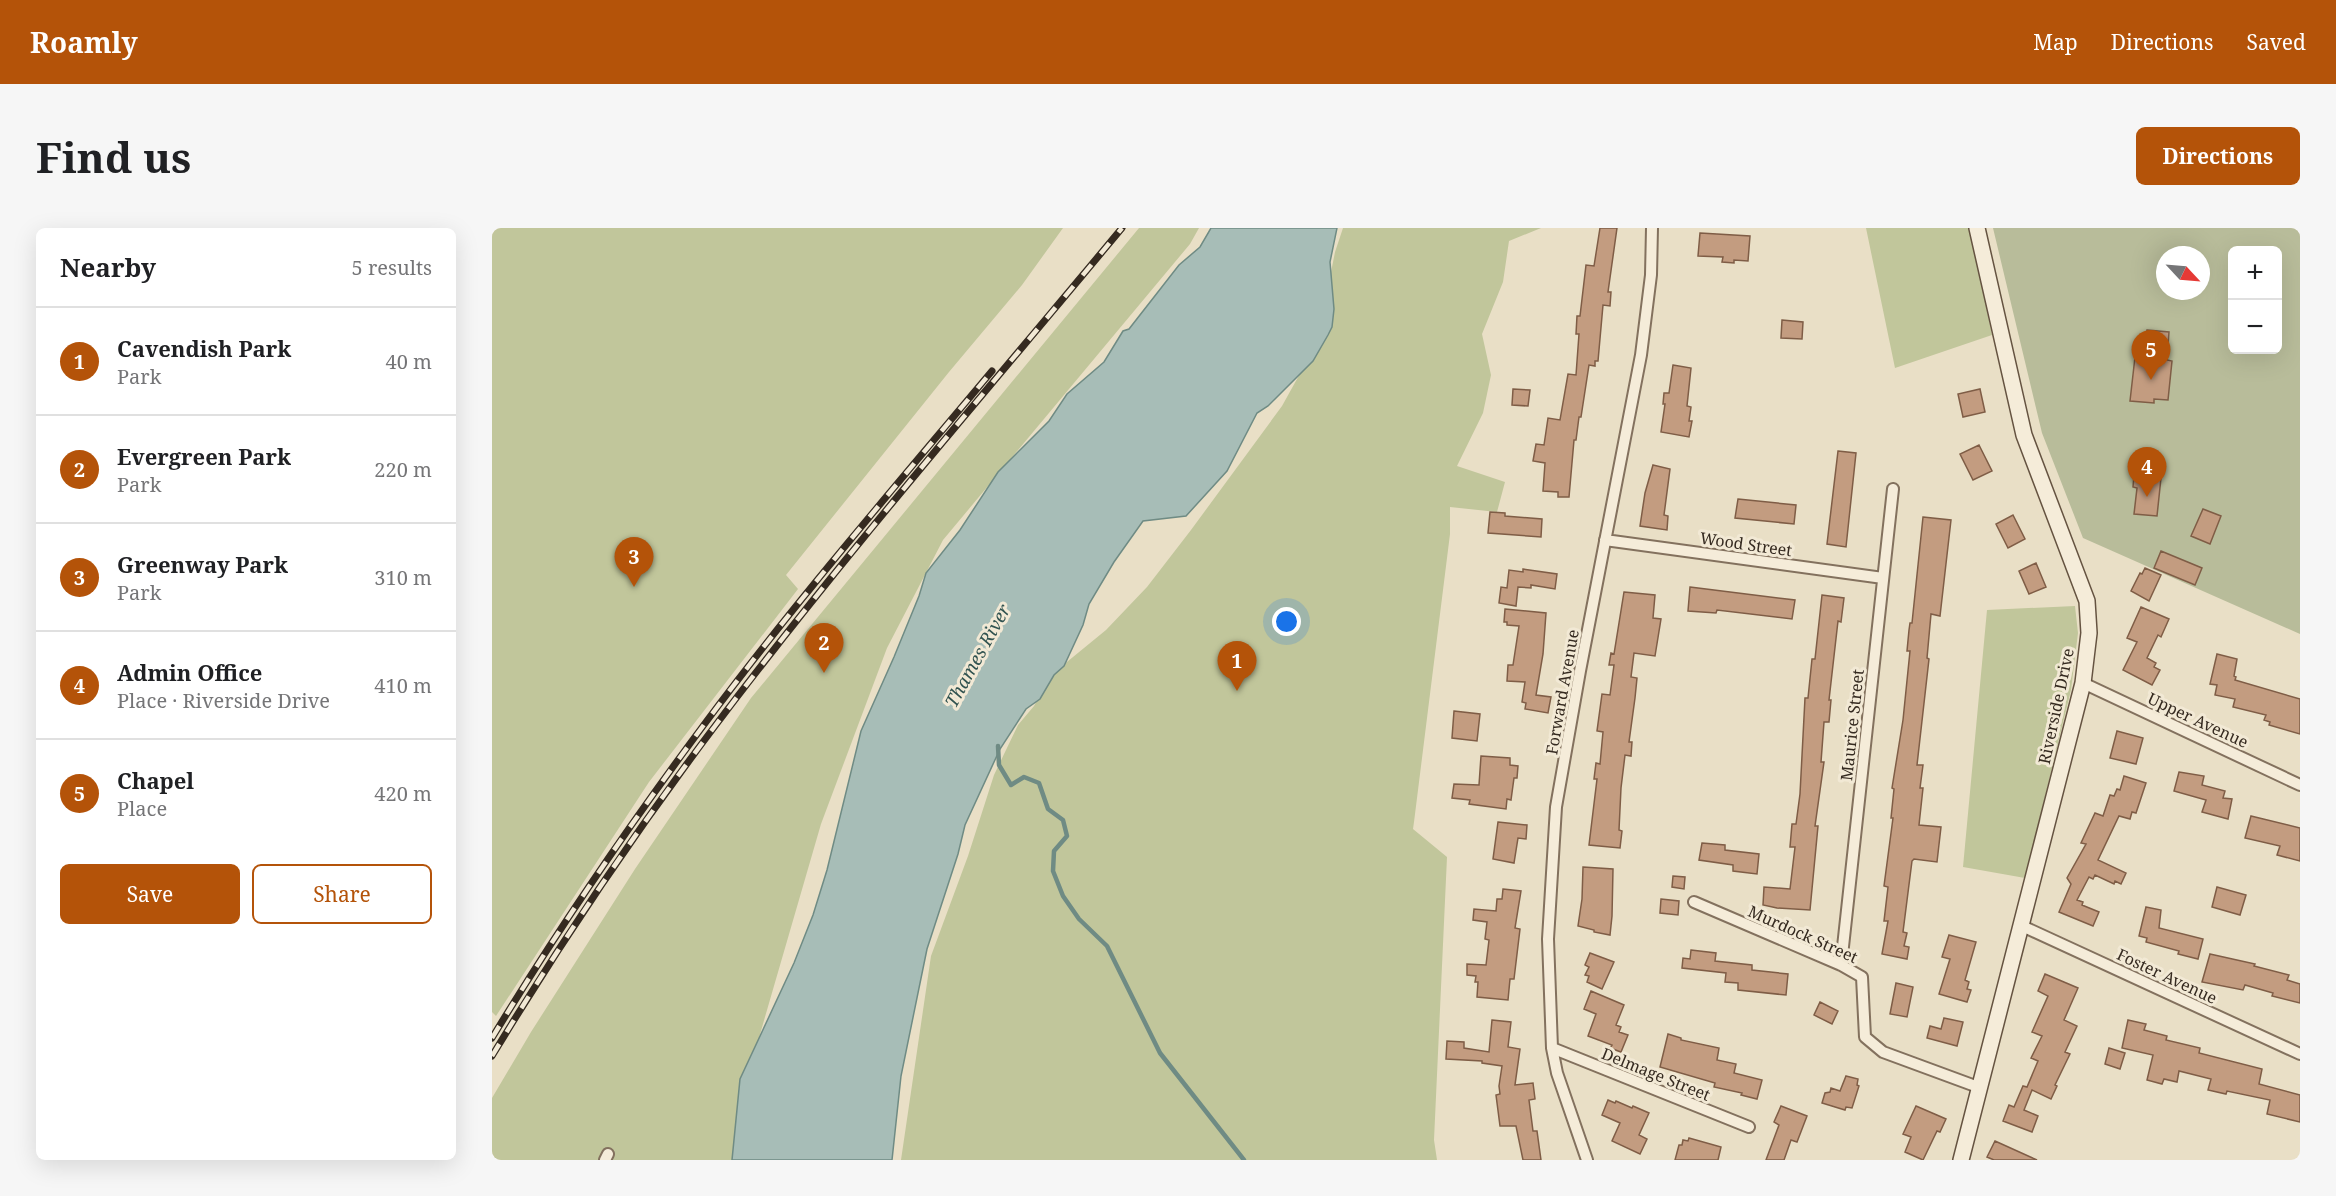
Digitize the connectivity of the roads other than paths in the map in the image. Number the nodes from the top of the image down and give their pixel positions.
1 (1652, 228) edge
2 (1977, 228) edge
3 (1893, 489) dead end
4 (1605, 540) junction
5 (1883, 578) junction
6 (2082, 683) junction
7 (2300, 785) edge
8 (1694, 902) dead end
9 (2022, 926) junction
10 (1841, 965) junction
11 (1552, 1048) junction
12 (2300, 1054) edge
13 (1978, 1087) junction
14 (1749, 1127) dead end
15 (1587, 1160) edge
16 (1961, 1160) edge

1 - 4 street, Forward Avenue
2 - 6 main road, Riverside Drive
3 - 5 street, Maurice Street
4 - 5 street, Wood Street
4 - 11 street, Forward Avenue
5 - 10 street, Maurice Street
6 - 7 street, Upper Avenue
6 - 9 main road, Riverside Drive
8 - 10 street, Murdock Street
9 - 12 street, Foster Avenue
9 - 13 main road, Riverside Drive
10 - 13 street, Murdock Street
11 - 14 street, Delmage Street
11 - 15 street, Forward Avenue
13 - 16 main road, Riverside Drive

